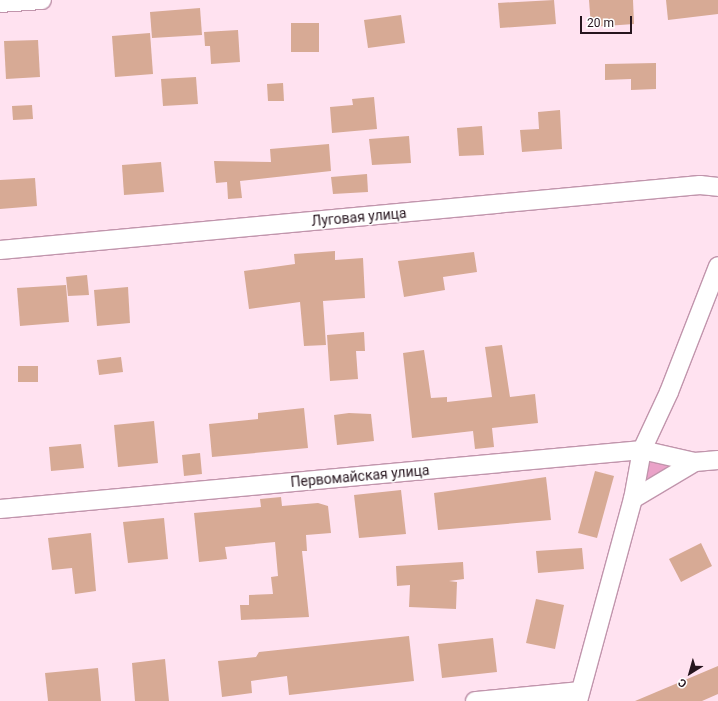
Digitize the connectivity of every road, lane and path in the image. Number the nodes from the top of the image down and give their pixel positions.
1 (42, 0) edge
2 (0, 3) edge
3 (718, 187) edge
4 (0, 250) edge
5 (718, 266) edge
6 (642, 450) junction
7 (718, 460) edge
8 (696, 462) junction
9 (632, 499) junction
10 (0, 509) edge
11 (579, 696) edge
12 (476, 701) edge

1 - 2 street
3 - 4 street, Луговая улица
5 - 6 street
6 - 8 street, Первомайская улица
6 - 9 street
6 - 10 street, Первомайская улица
7 - 8 street, Первомайская улица
8 - 9 street
9 - 11 street
11 - 12 street

